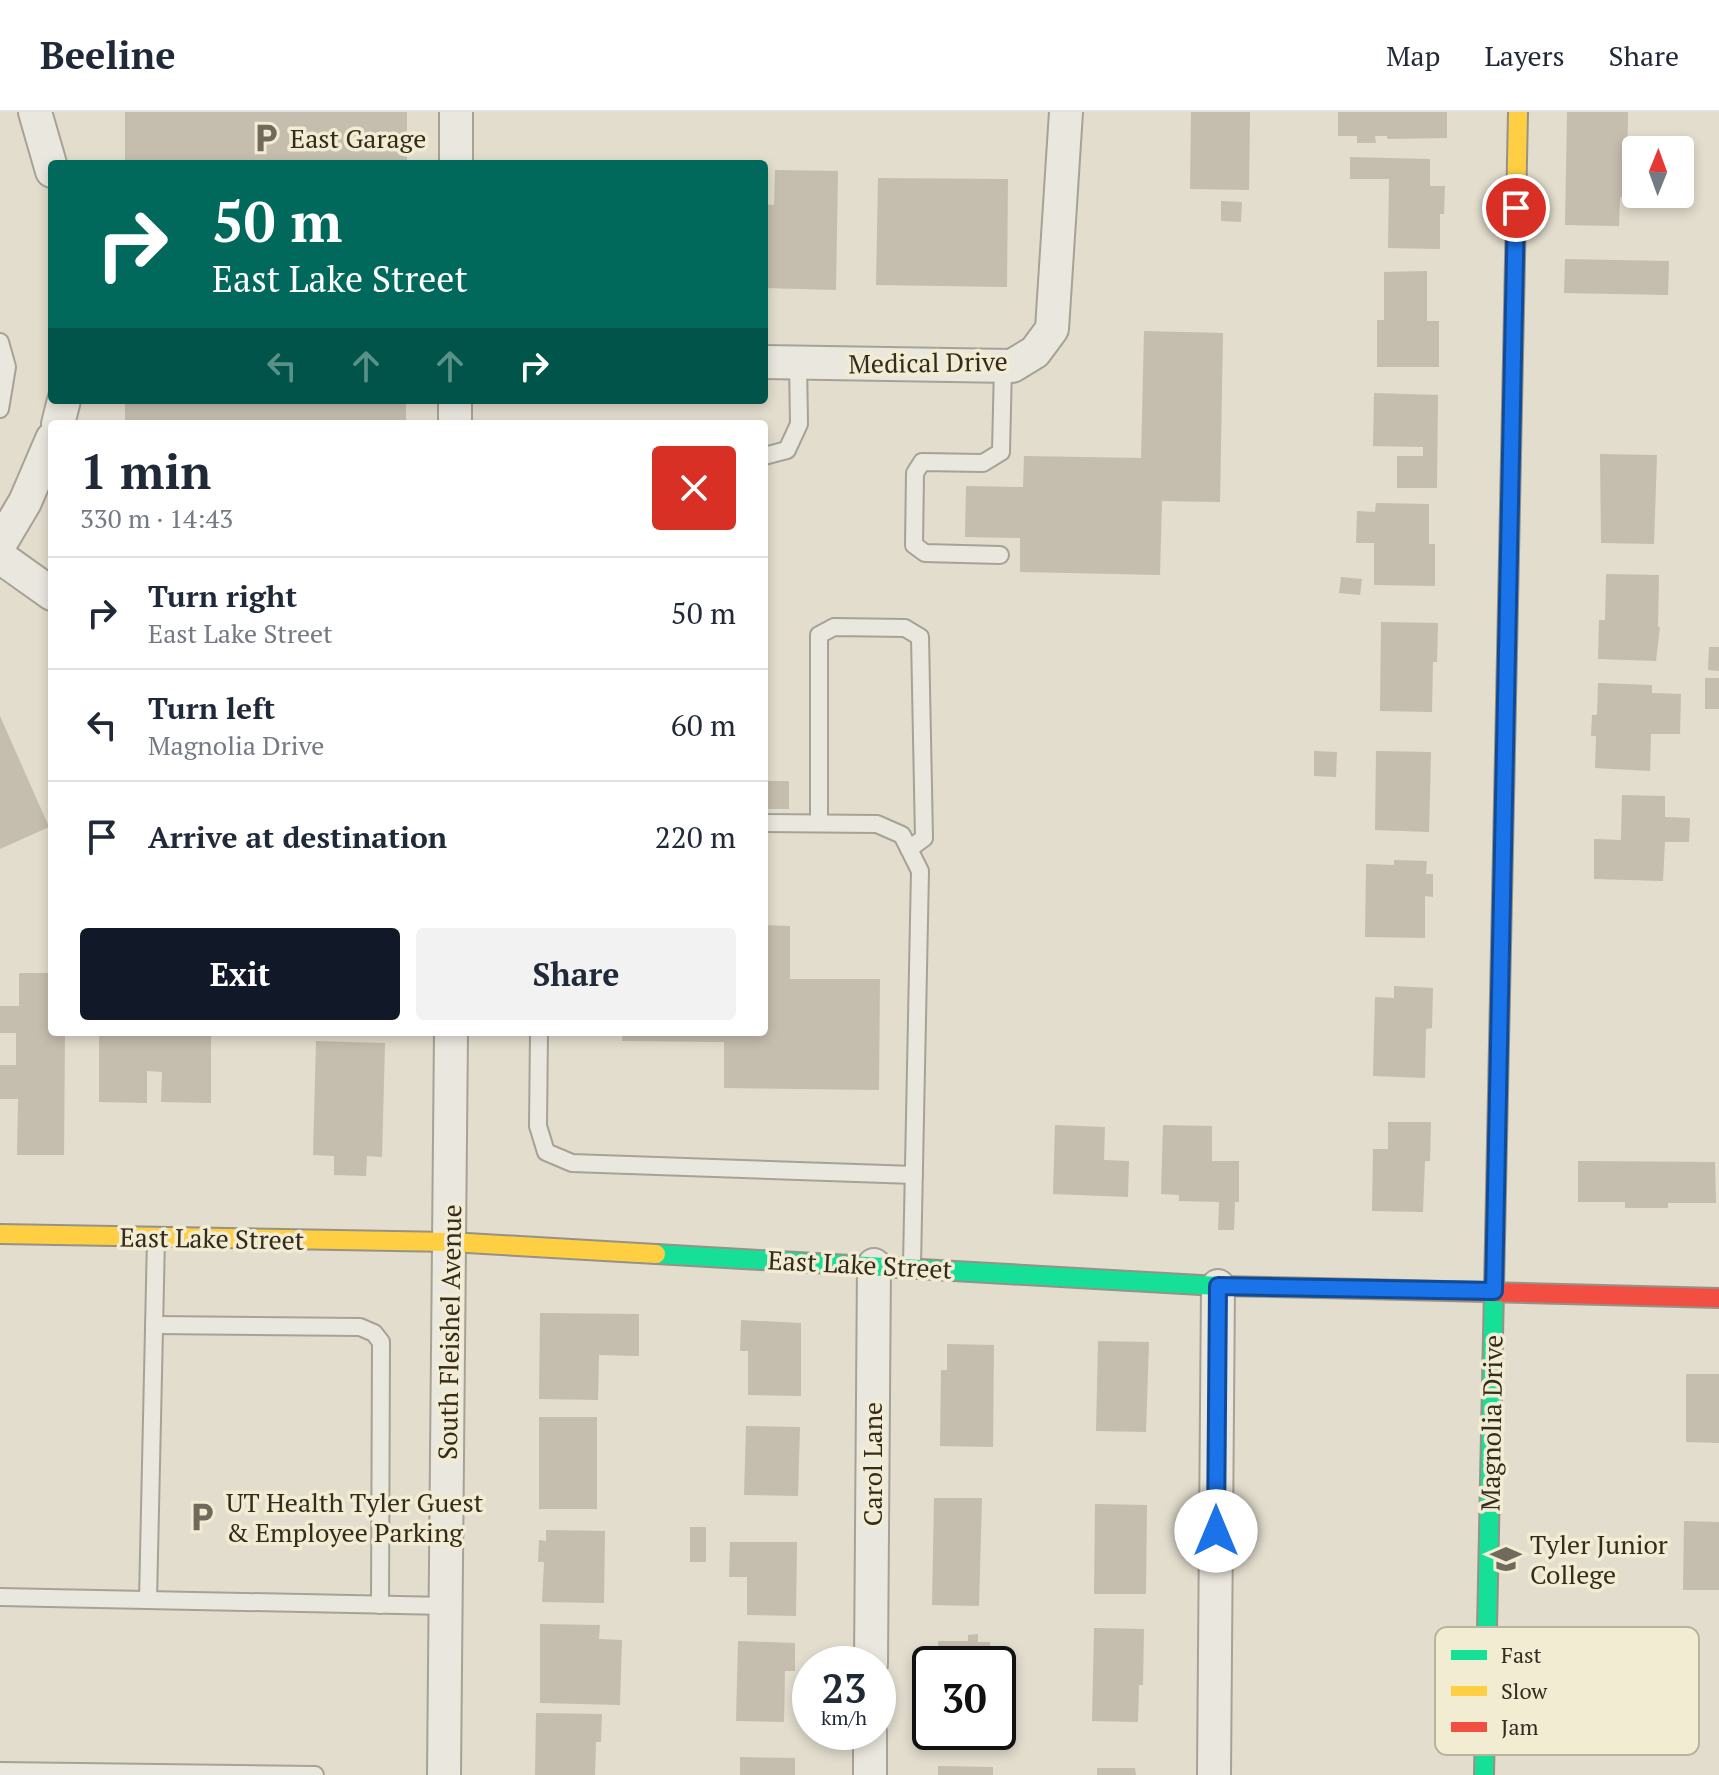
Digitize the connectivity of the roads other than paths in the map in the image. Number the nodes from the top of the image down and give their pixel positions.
1 (35, 112) edge
2 (456, 112) edge
3 (1066, 112) edge
4 (1518, 112) edge
5 (49, 160) edge
6 (456, 160) edge
7 (0, 342) edge
8 (768, 362) edge
9 (798, 362) junction
10 (1003, 365) junction
11 (0, 409) edge
12 (48, 448) edge
13 (768, 455) edge
14 (0, 544) edge
15 (1000, 555) dead end
16 (0, 557) edge
17 (48, 591) edge
18 (768, 823) edge
19 (819, 823) junction
20 (909, 849) junction
21 (451, 1036) edge
22 (539, 1036) edge
23 (914, 1175) junction
24 (0, 1234) edge
25 (156, 1237) junction
26 (450, 1242) junction
27 (874, 1265) junction
28 (912, 1267) junction
29 (1218, 1286) junction
30 (1494, 1291) junction
31 (1719, 1298) edge
32 (154, 1325) junction
33 (0, 1597) edge
34 (148, 1600) junction
35 (380, 1605) junction
36 (447, 1606) junction
37 (1487, 1627) edge
38 (871, 1646) edge
39 (870, 1750) edge
40 (1484, 1755) edge
41 (0, 1771) edge
42 (315, 1775) edge
43 (444, 1775) edge
44 (870, 1775) edge
45 (1214, 1775) edge
46 (1484, 1775) edge

1 - 5 street
2 - 6 street
3 - 10 street, Medical Drive
4 - 30 street, Magnolia Drive
7 - 11 lane
8 - 9 street, Medical Drive
9 - 10 street, Medical Drive
9 - 13 lane
10 - 15 lane
12 - 14 street
16 - 17 street
18 - 19 lane
19 - 20 lane
19 - 20 lane
20 - 23 lane
21 - 26 street, South Fleishel Avenue
22 - 23 lane
23 - 28 lane
24 - 25 street, East Lake Street
25 - 26 street, East Lake Street
25 - 32 lane
26 - 27 street, East Lake Street
26 - 36 street, South Fleishel Avenue
27 - 28 street, East Lake Street
27 - 38 street, Carol Lane
28 - 29 street, East Lake Street
29 - 30 street, East Lake Street
29 - 45 street
30 - 31 street, East Lake Street
30 - 37 street, Magnolia Drive
32 - 34 lane
32 - 35 lane
33 - 34 lane
34 - 35 lane
35 - 36 lane
36 - 43 street, South Fleishel Avenue
39 - 44 street
40 - 46 street, Magnolia Drive
41 - 42 lane

